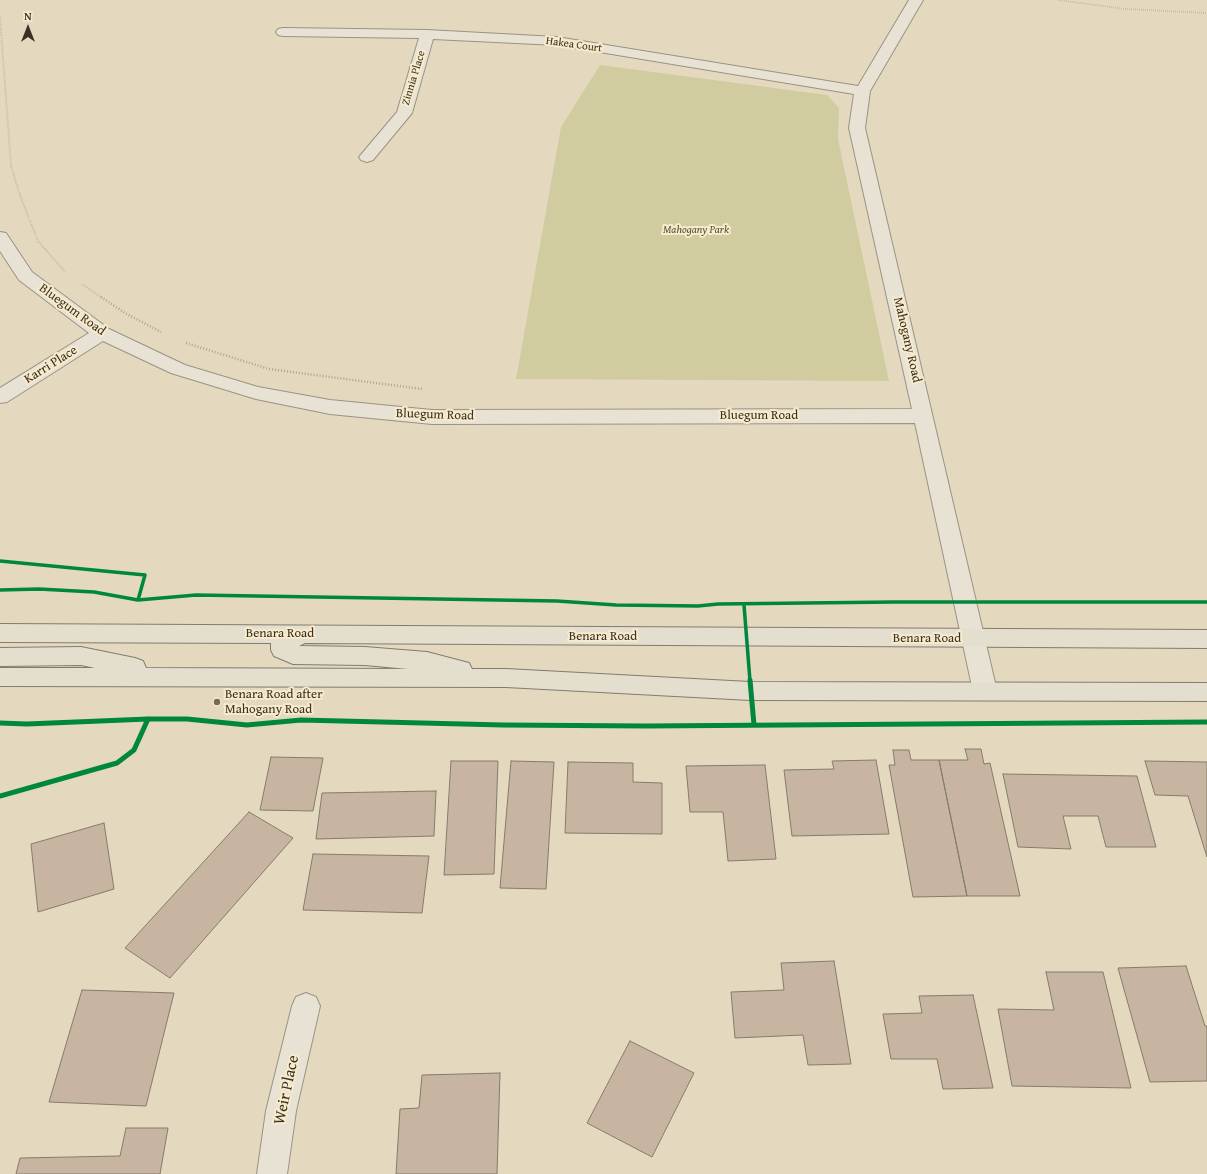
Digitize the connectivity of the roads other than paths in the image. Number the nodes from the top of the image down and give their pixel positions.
1 (916, 0) edge
2 (283, 32) dead end
3 (427, 34) junction
4 (862, 91) junction
5 (367, 157) dead end
6 (0, 237) edge
7 (102, 333) junction
8 (0, 397) edge
9 (923, 416) junction
10 (0, 633) edge
11 (303, 634) junction
12 (974, 639) junction
13 (1207, 639) edge
14 (0, 657) edge
15 (181, 676) junction
16 (0, 677) edge
17 (506, 678) junction
18 (985, 691) junction
19 (1207, 692) edge
20 (306, 1006) dead end
21 (272, 1174) edge

1 - 4 street, Mahogany Road
2 - 3 street, Hakea Court
3 - 4 street, Hakea Court
3 - 5 street, Zinnia Place
4 - 9 street, Mahogany Road
6 - 7 street, Bluegum Road
7 - 8 street, Karri Place
7 - 9 street, Bluegum Road
9 - 12 street, Mahogany Road
10 - 11 main road, Benara Road
11 - 12 main road, Benara Road
11 - 17 main road
12 - 13 main road, Benara Road
12 - 18 street, Mahogany Road
14 - 15 main road
15 - 16 main road
15 - 17 main road
17 - 18 main road
18 - 19 main road
20 - 21 street, Weir Place

